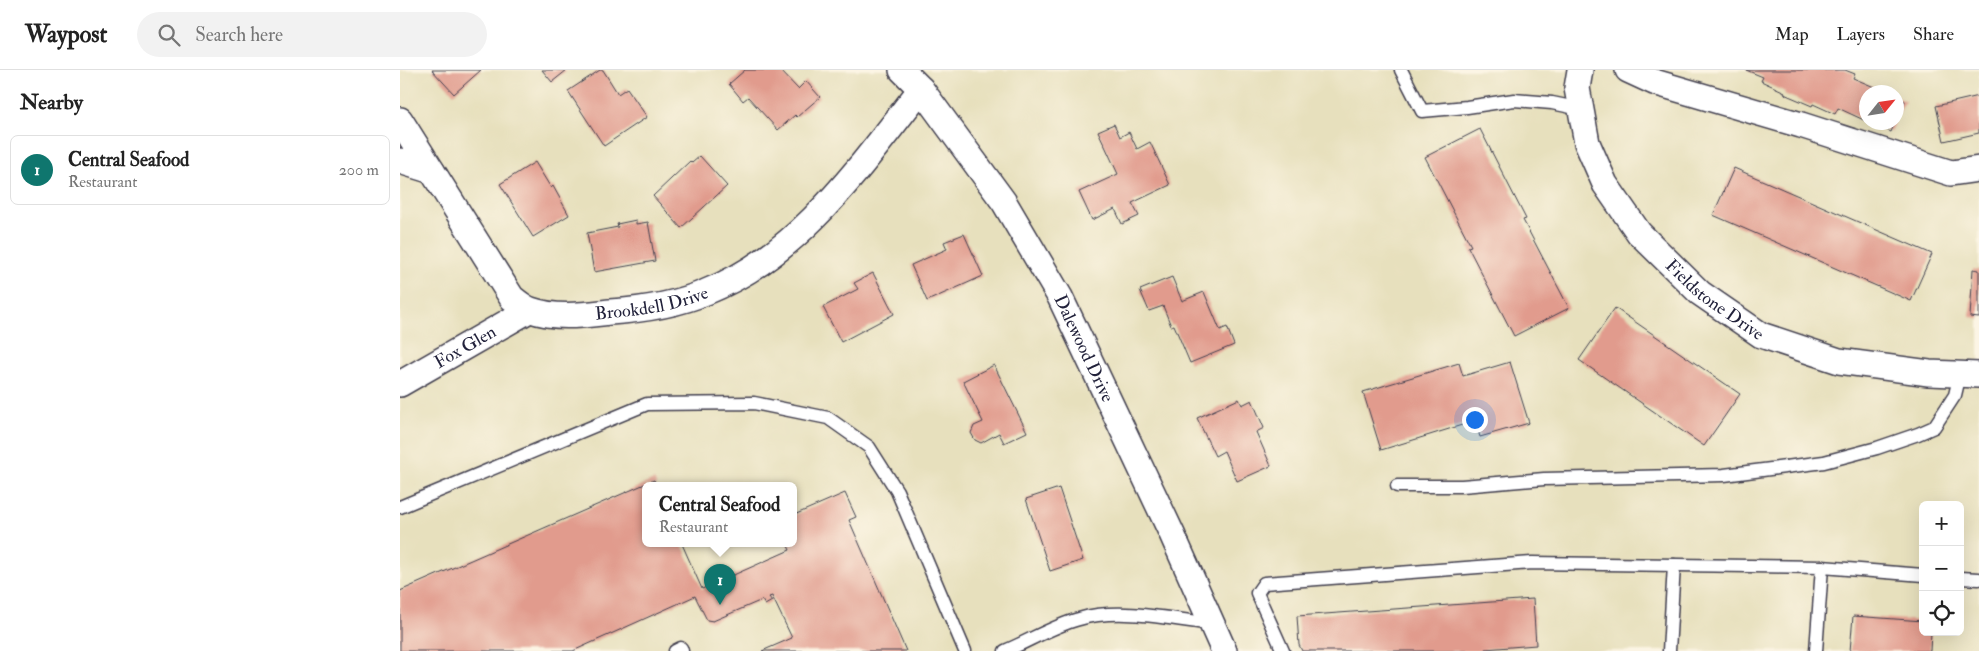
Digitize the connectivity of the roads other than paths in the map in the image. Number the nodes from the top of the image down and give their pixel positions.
1 (902, 70) edge
2 (1401, 70) edge
3 (1580, 70) edge
4 (1628, 70) edge
5 (921, 89) junction
6 (1581, 109) junction
7 (400, 120) edge
8 (400, 161) edge
9 (1979, 169) edge
10 (432, 171) junction
11 (529, 310) junction
12 (1969, 375) edge
13 (400, 384) edge
14 (1398, 486) dead end
15 (400, 507) edge
16 (1674, 565) junction
17 (1822, 567) junction
18 (1919, 575) edge
19 (1964, 578) edge
20 (1979, 579) edge
21 (1212, 624) junction
22 (675, 651) edge
23 (682, 651) edge
24 (965, 651) edge
25 (1005, 651) edge
26 (1224, 651) edge
27 (1284, 651) edge
28 (1669, 651) edge
29 (1816, 651) edge

1 - 5 street, Dalewood Drive
2 - 6 lane
3 - 6 street, Fieldstone Drive
4 - 9 street
5 - 11 street, Brookdell Drive
5 - 21 street, Dalewood Drive
6 - 12 street, Fieldstone Drive
7 - 10 street, Brookdell Drive
8 - 10 street
10 - 11 street, Brookdell Drive
11 - 13 street, Fox Glen
12 - 14 lane
15 - 24 lane
16 - 17 lane
16 - 27 lane
16 - 28 lane
17 - 18 lane
17 - 29 lane
19 - 20 lane
21 - 25 lane
21 - 26 street, Dalewood Drive
22 - 23 lane

